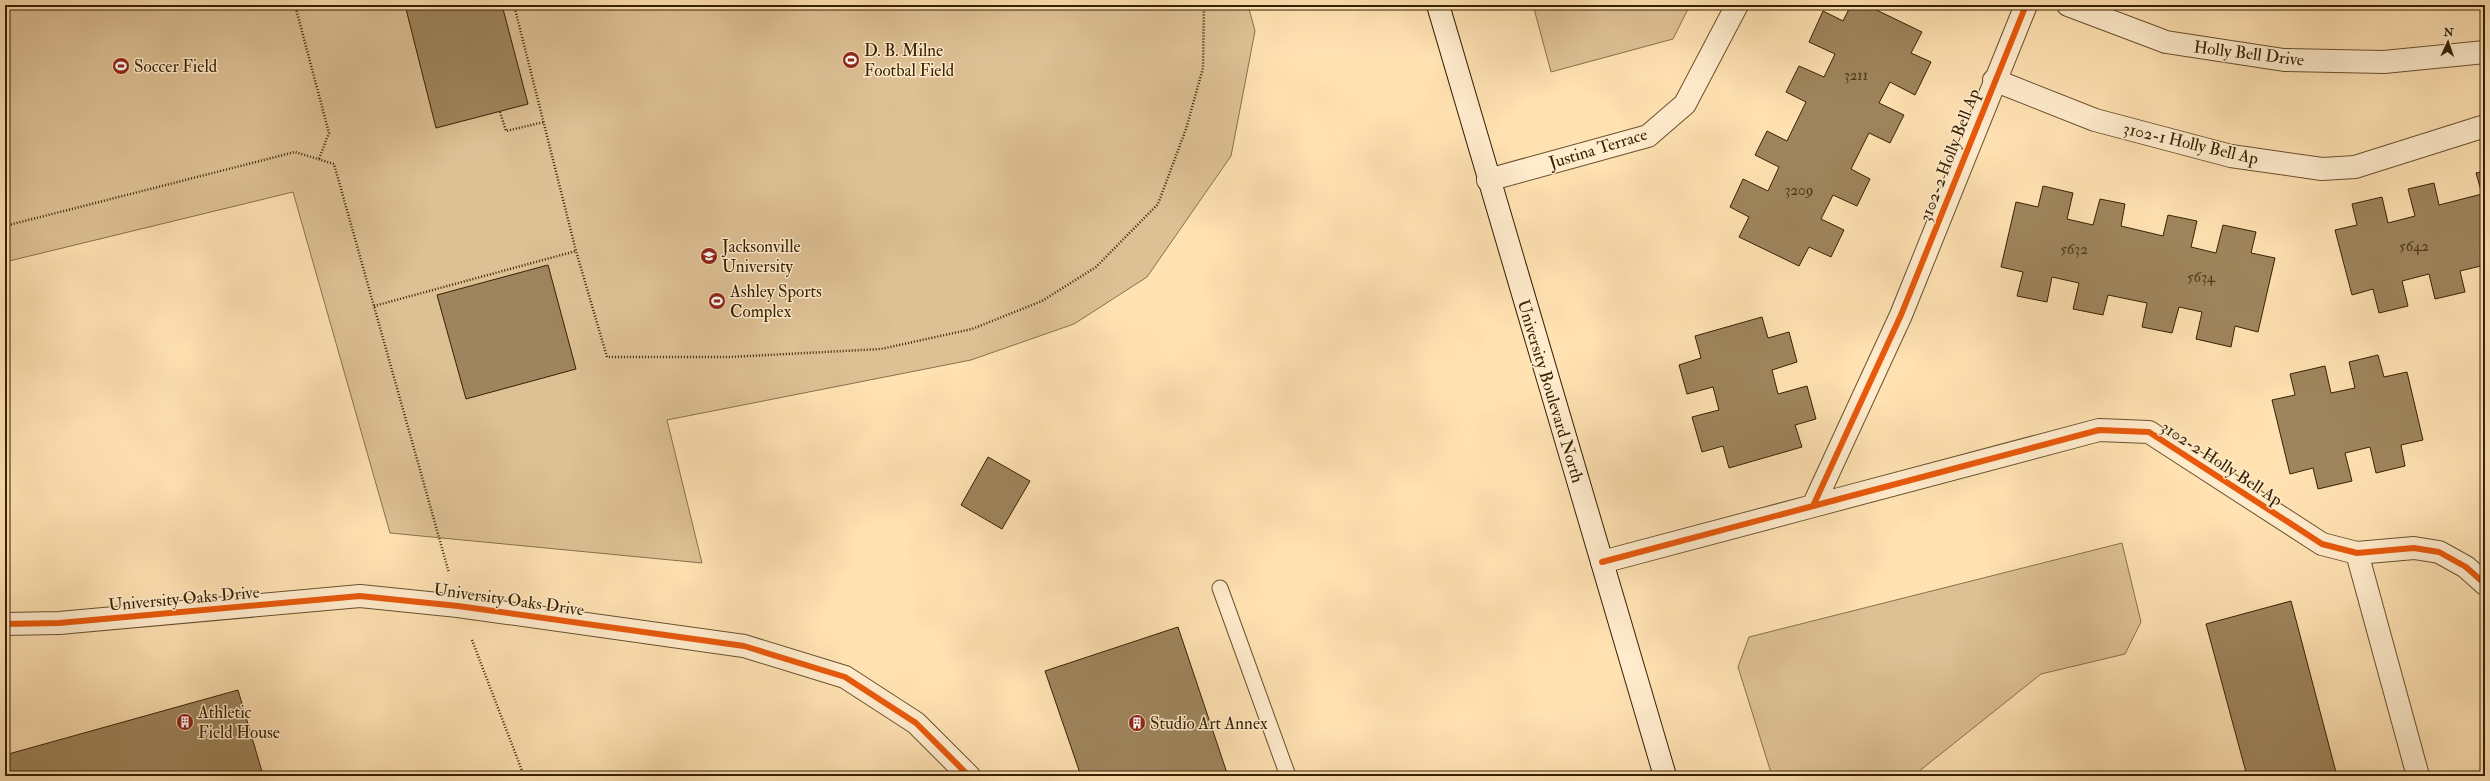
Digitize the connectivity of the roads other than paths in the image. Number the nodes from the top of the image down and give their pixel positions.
1 (1438, 5) edge
2 (1736, 5) edge
3 (2026, 5) edge
4 (2068, 5) edge
5 (2485, 52) edge
6 (1994, 80) junction
7 (2485, 126) edge
8 (1488, 180) junction
9 (1813, 506) junction
10 (2357, 553) junction
11 (1602, 562) junction
12 (2485, 584) edge
13 (1220, 588) dead end
14 (5, 624) edge
15 (969, 776) edge
16 (1288, 776) edge
17 (1665, 776) edge
18 (2418, 776) edge

1 - 8 street, University Boulevard North
2 - 8 street, Justina Terrace
3 - 6 street, 3102-2 Holly Bell Ap
4 - 5 street, Holly Bell Drive
6 - 7 street, 3102-1 Holly Bell Ap
6 - 9 street, 3102-2 Holly Bell Ap
8 - 11 street, University Boulevard North
9 - 10 street, 3102-2 Holly Bell Ap
9 - 11 street, 3102-2 Holly Bell Ap
10 - 12 street, 3102-2 Holly Bell Ap
10 - 18 street
11 - 17 street, University Boulevard North
13 - 16 lane
14 - 15 street, University Oaks Drive

